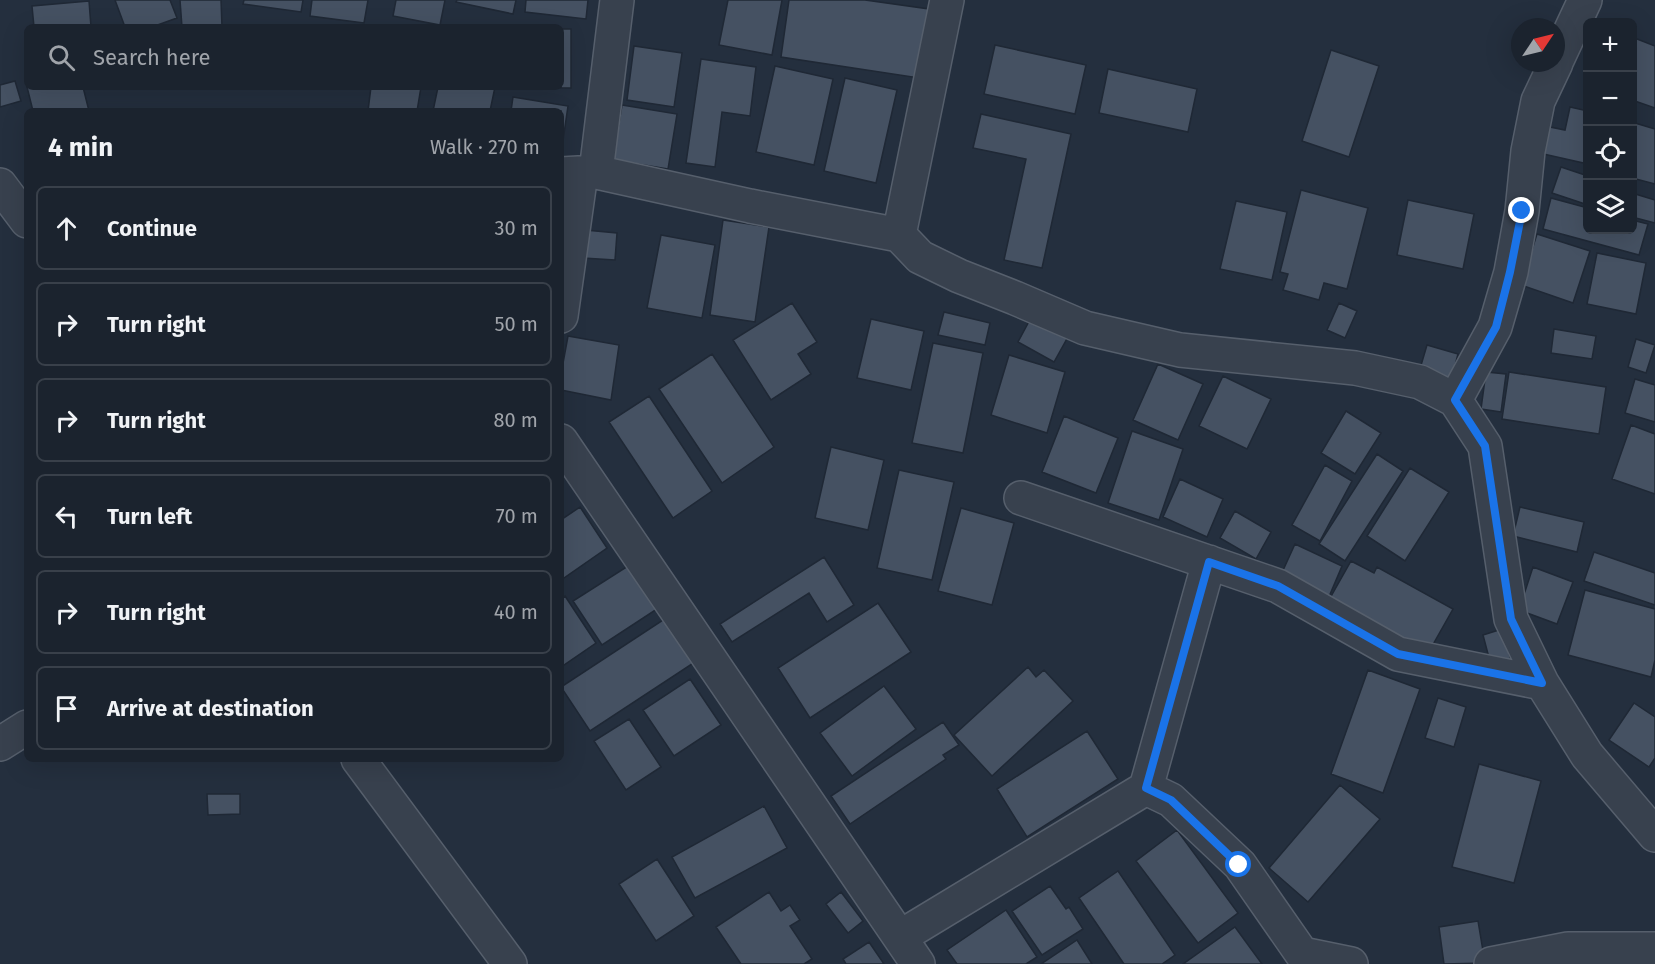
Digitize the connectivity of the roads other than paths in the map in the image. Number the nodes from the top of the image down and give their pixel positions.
1 (616, 0) edge
2 (947, 0) edge
3 (1585, 0) edge
4 (1565, 43) edge
5 (1551, 72) edge
6 (580, 173) edge
7 (0, 185) edge
8 (24, 217) edge
9 (899, 235) junction
10 (564, 293) edge
11 (1455, 400) junction
12 (564, 445) edge
13 (1021, 498) dead end
14 (1209, 562) junction
15 (1542, 683) junction
16 (24, 730) edge
17 (0, 744) edge
18 (360, 762) edge
19 (1146, 788) junction
20 (1654, 832) edge
21 (900, 937) junction
22 (1655, 949) edge
23 (510, 964) edge
24 (918, 964) edge
25 (1351, 964) edge
26 (1491, 964) edge

1 - 6 street
2 - 9 street
3 - 4 street
5 - 11 street
6 - 9 street
6 - 10 street
7 - 8 street
9 - 11 street
11 - 15 street
12 - 21 street
13 - 14 street
14 - 15 street
14 - 19 street
15 - 20 street
16 - 17 street
18 - 23 street
19 - 21 street
19 - 25 street
21 - 24 street
22 - 26 street

